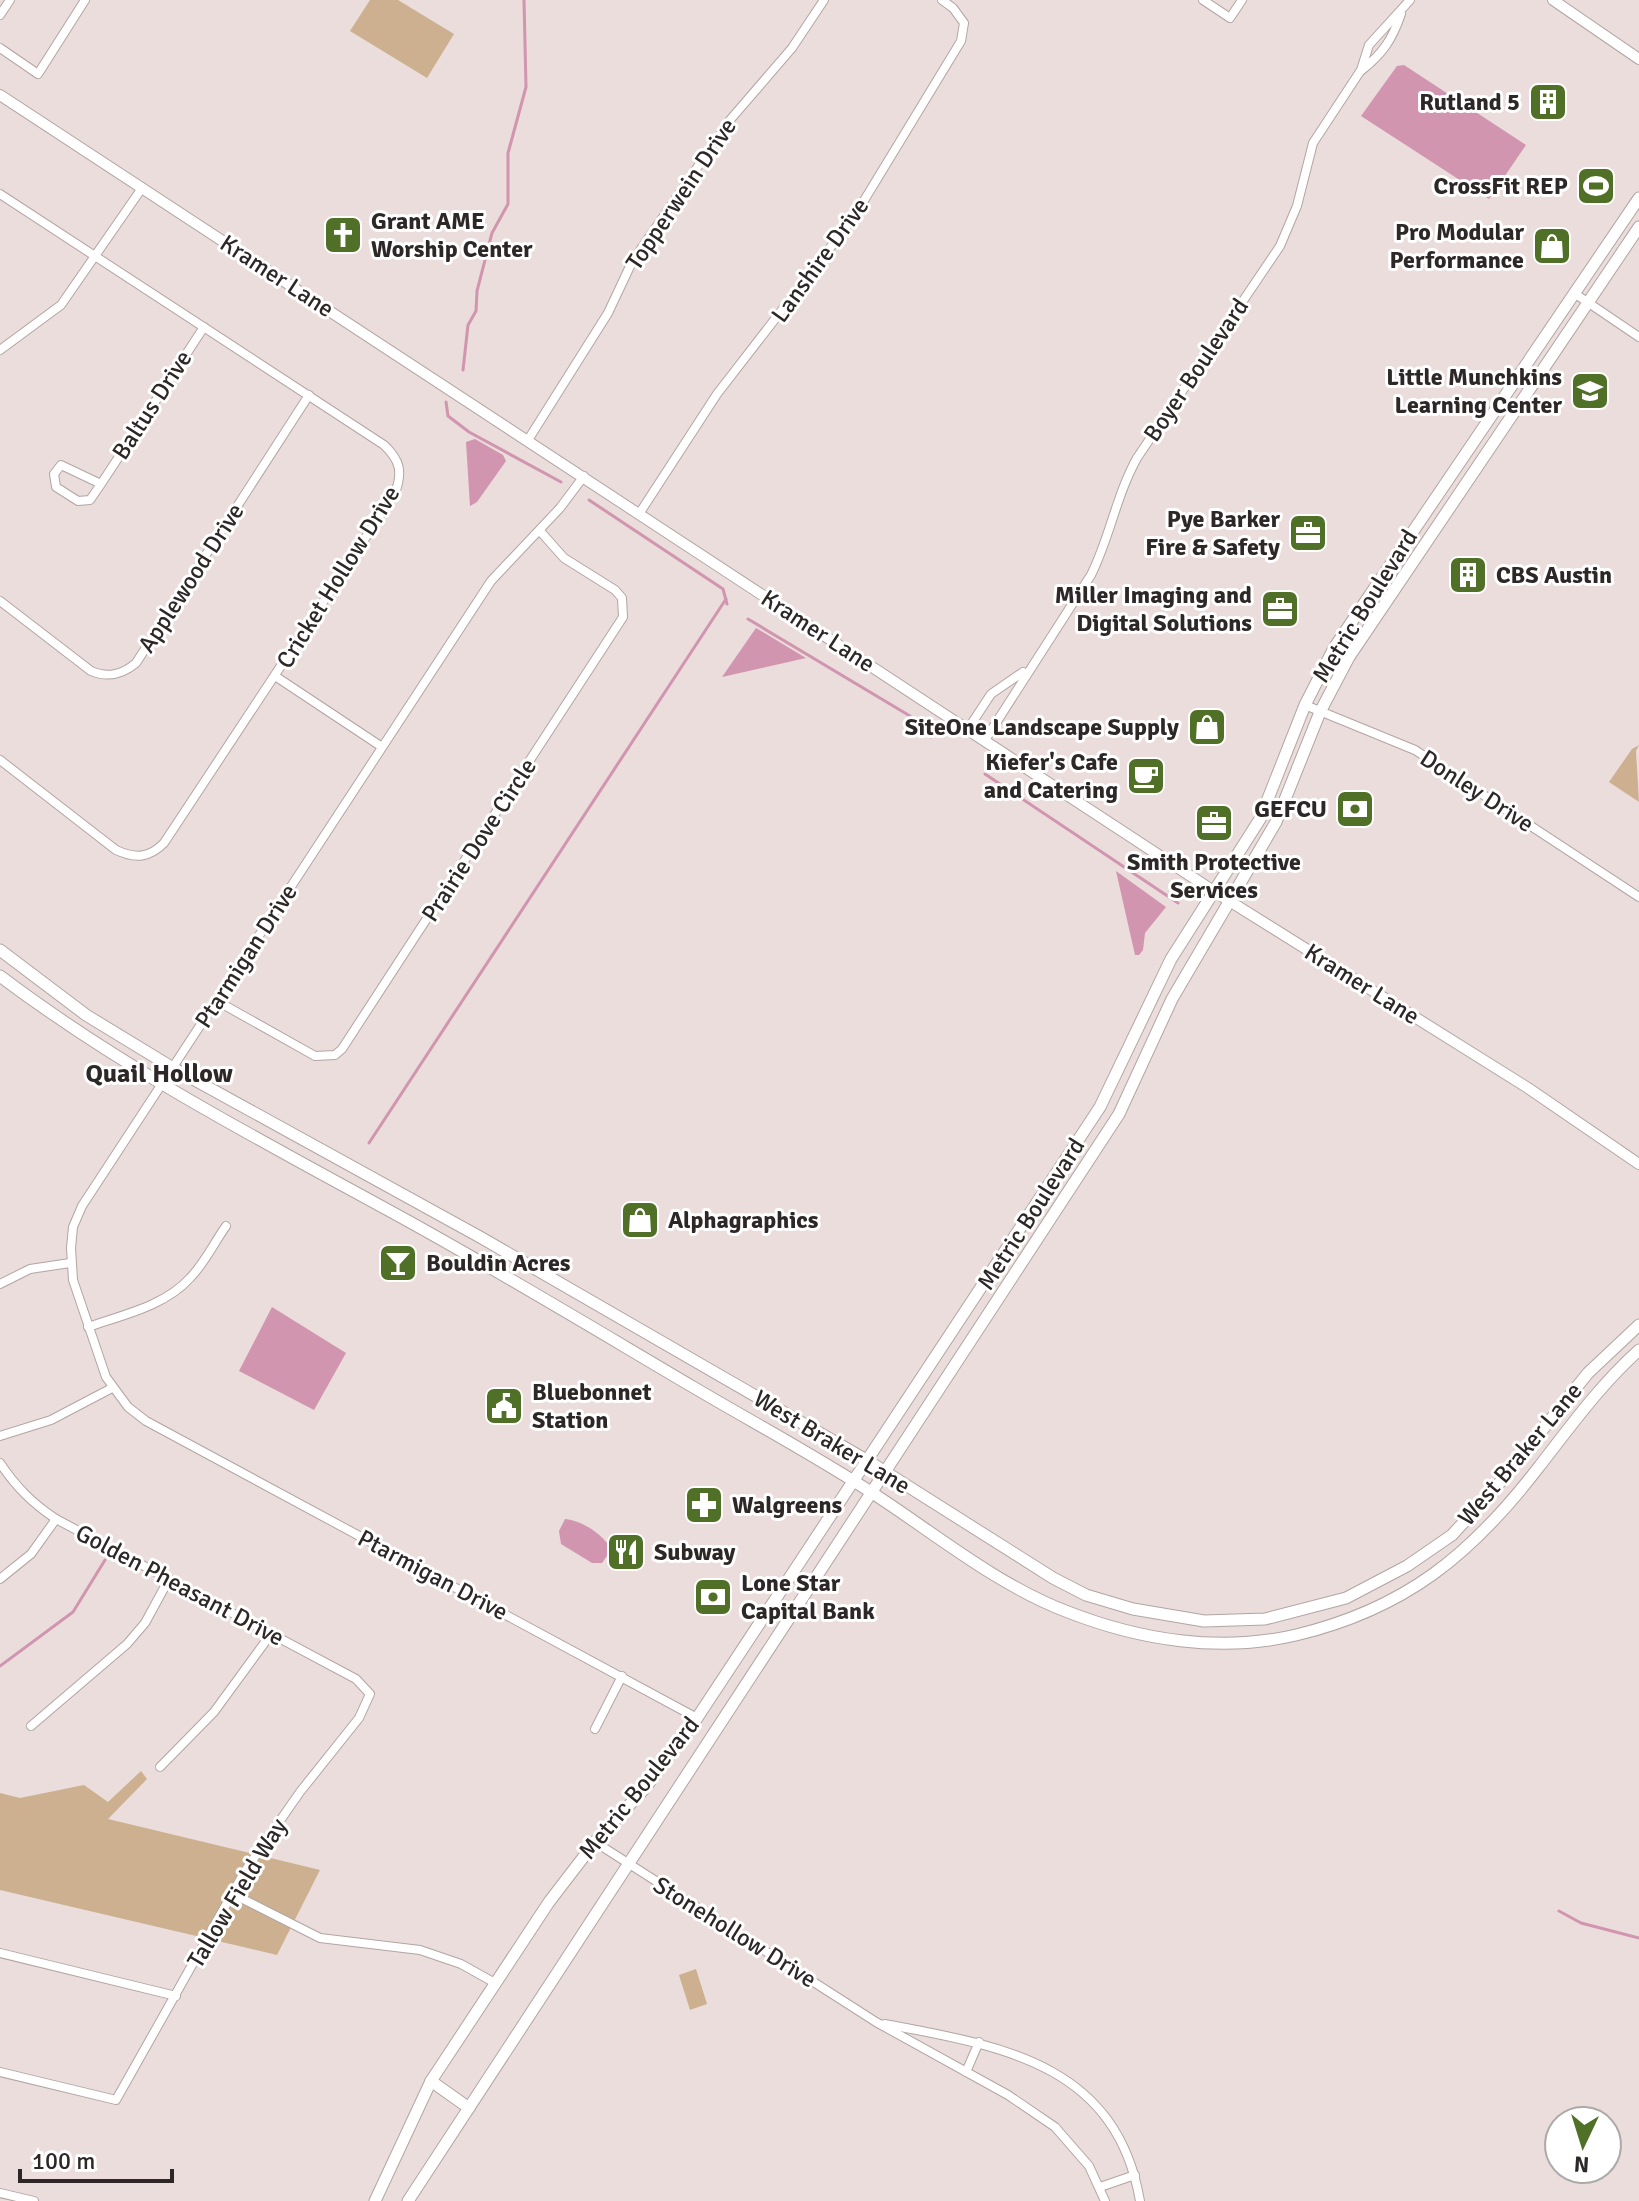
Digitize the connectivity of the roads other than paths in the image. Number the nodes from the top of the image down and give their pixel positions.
1 (10, 0) edge
2 (85, 0) edge
3 (824, 0) edge
4 (942, 0) edge
5 (1203, 0) edge
6 (1242, 0) edge
7 (1410, 0) edge
8 (1553, 0) edge
9 (1401, 13) junction
10 (0, 15) edge
11 (0, 49) edge
12 (1639, 59) edge
13 (1361, 70) junction
14 (0, 95) edge
15 (142, 188) junction
16 (0, 194) edge
17 (1639, 198) edge
18 (1639, 227) edge
19 (96, 257) junction
20 (1574, 293) junction
21 (1588, 303) junction
22 (204, 327) junction
23 (1639, 337) edge
24 (0, 350) edge
25 (309, 395) junction
26 (528, 440) junction
27 (584, 476) junction
28 (101, 484) junction
29 (639, 514) junction
30 (540, 531) junction
31 (0, 601) edge
32 (1027, 669) junction
33 (275, 676) junction
34 (1305, 705) junction
35 (1320, 712) junction
36 (968, 729) junction
37 (985, 740) junction
38 (382, 747) junction
39 (0, 760) edge
40 (1215, 892) junction
41 (1639, 897) edge
42 (1230, 901) junction
43 (0, 950) edge
44 (0, 976) edge
45 (217, 1001) junction
46 (173, 1068) junction
47 (160, 1085) junction
48 (1639, 1164) edge
49 (1046, 1190) junction
50 (1061, 1200) junction
51 (226, 1226) dead end
52 (480, 1237) junction
53 (467, 1253) junction
54 (70, 1263) junction
55 (0, 1284) edge
56 (1639, 1325) edge
57 (88, 1327) junction
58 (1639, 1350) edge
59 (678, 1352) junction
60 (663, 1369) junction
61 (112, 1388) junction
62 (0, 1436) edge
63 (868, 1461) junction
64 (1516, 1461) junction
65 (0, 1463) edge
66 (883, 1472) junction
67 (1535, 1472) junction
68 (855, 1482) junction
69 (871, 1492) junction
70 (56, 1519) junction
71 (0, 1579) edge
72 (169, 1579) junction
73 (1301, 1611) junction
74 (1275, 1617) junction
75 (1307, 1632) junction
76 (271, 1634) junction
77 (1282, 1638) junction
78 (622, 1676) junction
79 (370, 1694) joint
80 (697, 1718) junction
81 (31, 1726) dead end
82 (595, 1729) dead end
83 (160, 1767) dead end
84 (595, 1842) junction
85 (629, 1865) junction
86 (233, 1894) junction
87 (0, 1953) edge
88 (495, 1983) junction
89 (176, 1996) junction
90 (876, 2022) junction
91 (979, 2042) junction
92 (0, 2072) edge
93 (966, 2072) junction
94 (431, 2081) junction
95 (469, 2108) junction
96 (1135, 2175) junction
97 (1100, 2187) junction
98 (0, 2193) edge
99 (34, 2201) edge
100 (375, 2201) edge
101 (408, 2201) edge
102 (1105, 2201) edge
103 (1140, 2201) edge

1 - 10 street
2 - 11 street
3 - 26 street, Topperwein Drive
4 - 29 street, Lanshire Drive
5 - 6 street
7 - 9 street, Boyer Boulevard
8 - 12 street
9 - 13 street, Boyer Boulevard
9 - 13 street, Boyer Boulevard
13 - 32 street, Boyer Boulevard
14 - 15 street, Kramer Lane
15 - 19 street
15 - 26 street, Kramer Lane
16 - 19 street, Cricket Hollow Drive
17 - 20 main road, Metric Boulevard
18 - 21 main road, Metric Boulevard
19 - 22 street, Cricket Hollow Drive
19 - 24 street
20 - 21 street
20 - 34 main road, Metric Boulevard
21 - 23 street
21 - 35 main road, Metric Boulevard
22 - 25 street, Cricket Hollow Drive
22 - 28 street, Baltus Drive
25 - 31 street, Applewood Drive
25 - 33 street, Cricket Hollow Drive
26 - 27 street, Kramer Lane
27 - 29 street, Kramer Lane
27 - 30 street, Ptarmigan Drive
28 - 28 street, Baltus Drive
29 - 36 street, Kramer Lane
30 - 38 street, Ptarmigan Drive
30 - 45 street, Prairie Dove Circle
32 - 36 street, Boyer Boulevard
32 - 37 street, Boyer Boulevard
33 - 38 street
33 - 39 street, Cricket Hollow Drive
34 - 35 street, Donley Drive
34 - 40 main road, Metric Boulevard
35 - 41 street, Donley Drive
35 - 42 main road, Metric Boulevard
36 - 37 street, Kramer Lane
37 - 40 street, Kramer Lane
38 - 45 street, Ptarmigan Drive
40 - 42 street, Kramer Lane
40 - 49 main road, Metric Boulevard
42 - 48 street, Kramer Lane
42 - 50 main road, Metric Boulevard
43 - 46 main road, West Braker Lane
44 - 47 main road, West Braker Lane
45 - 46 street, Ptarmigan Drive
46 - 47 street, Ptarmigan Drive
46 - 52 main road, West Braker Lane
47 - 53 main road, West Braker Lane
47 - 54 street, Ptarmigan Drive
49 - 50 main road
49 - 63 main road, Metric Boulevard
50 - 66 main road, Metric Boulevard
51 - 57 street
52 - 53 main road
52 - 59 main road, West Braker Lane
53 - 60 main road, West Braker Lane
54 - 55 street
54 - 57 street, Ptarmigan Drive
56 - 64 main road, West Braker Lane
57 - 61 street, Ptarmigan Drive
58 - 67 main road, West Braker Lane
59 - 60 main road
59 - 63 main road, West Braker Lane
60 - 68 main road, West Braker Lane
61 - 62 street
61 - 78 street, Ptarmigan Drive
63 - 66 main road, West Braker Lane
63 - 68 main road, Metric Boulevard
64 - 67 main road
64 - 73 main road, West Braker Lane
65 - 70 street, Golden Pheasant Drive
66 - 69 main road, Metric Boulevard
66 - 74 main road, West Braker Lane
67 - 75 main road, West Braker Lane
68 - 69 main road, West Braker Lane
68 - 80 main road, Metric Boulevard
69 - 77 main road, West Braker Lane
69 - 85 main road, Metric Boulevard
70 - 71 street
70 - 72 street, Golden Pheasant Drive
72 - 76 street, Golden Pheasant Drive
72 - 81 street
73 - 74 main road, West Braker Lane
73 - 75 main road
74 - 77 main road
75 - 77 main road, West Braker Lane
76 - 79 street, Golden Pheasant Drive
76 - 83 street
78 - 80 street, Ptarmigan Drive
78 - 82 street
79 - 86 street, Tallow Field Way
80 - 84 main road, Metric Boulevard
84 - 85 street, Stonehollow Drive
84 - 88 main road, Metric Boulevard
85 - 90 street, Stonehollow Drive
85 - 95 main road, Metric Boulevard
86 - 88 street
86 - 89 street, Tallow Field Way
87 - 89 street
88 - 94 main road, Metric Boulevard
89 - 92 street, Tallow Field Way
90 - 91 street, Stonehollow Drive
90 - 93 street, Stonehollow Drive
91 - 93 street
91 - 96 street, Stonehollow Drive
93 - 97 street, Stonehollow Drive
94 - 95 main road
94 - 100 main road, Metric Boulevard
95 - 101 main road, Metric Boulevard
96 - 97 street
96 - 103 street, Stonehollow Drive
97 - 102 street, Stonehollow Drive
98 - 99 street

